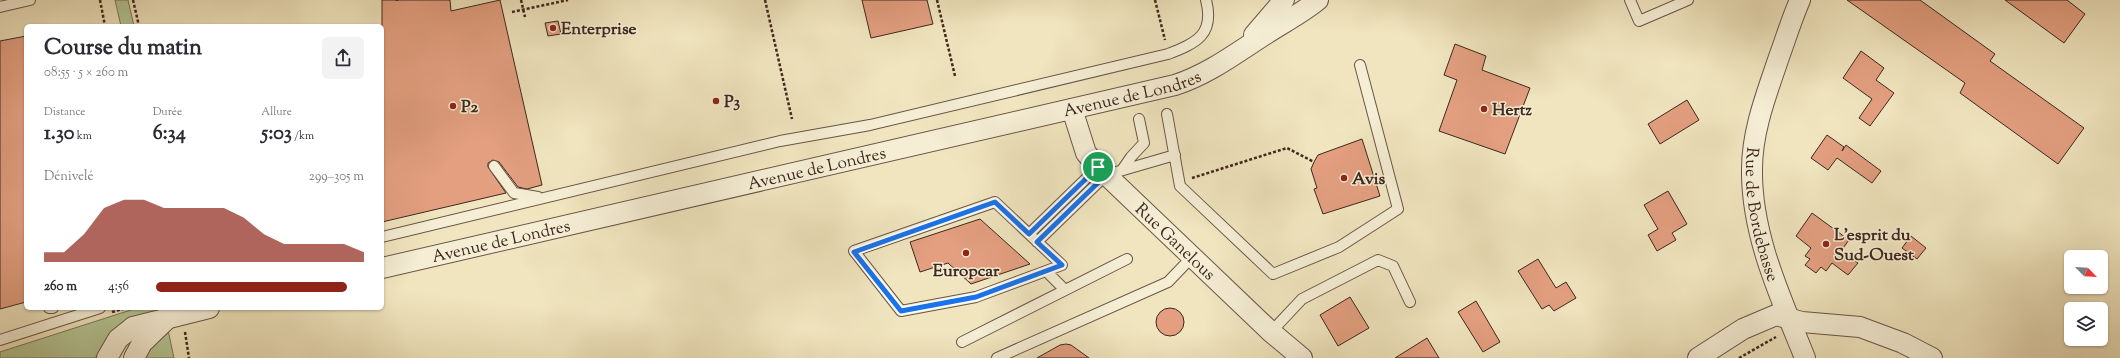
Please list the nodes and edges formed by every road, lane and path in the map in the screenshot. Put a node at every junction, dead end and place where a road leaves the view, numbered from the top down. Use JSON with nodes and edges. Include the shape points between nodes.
{"nodes":[{"id":1,"x":30,"y":0,"type":"edge"},
{"id":2,"x":100,"y":0,"type":"edge"},
{"id":3,"x":133,"y":0,"type":"edge"},
{"id":4,"x":521,"y":0,"type":"edge"},
{"id":5,"x":568,"y":0,"type":"edge"},
{"id":6,"x":765,"y":0,"type":"edge"},
{"id":7,"x":937,"y":0,"type":"edge"},
{"id":8,"x":1206,"y":0,"type":"edge"},
{"id":9,"x":1284,"y":0,"type":"edge"},
{"id":10,"x":1318,"y":0,"type":"edge"},
{"id":11,"x":1630,"y":0,"type":"edge"},
{"id":12,"x":1688,"y":0,"type":"edge"},
{"id":13,"x":1800,"y":0,"type":"edge"},
{"id":14,"x":0,"y":7,"type":"edge"},
{"id":15,"x":523,"y":10,"type":"junction"},
{"id":16,"x":512,"y":12,"type":"dead end"},
{"id":17,"x":525,"y":17,"type":"dead end"},
{"id":18,"x":105,"y":24,"type":"edge"},
{"id":19,"x":139,"y":24,"type":"edge"},
{"id":20,"x":1243,"y":48,"type":"junction"},
{"id":21,"x":1360,"y":65,"type":"dead end"},
{"id":22,"x":954,"y":76,"type":"dead end"},
{"id":23,"x":1072,"y":109,"type":"junction"},
{"id":24,"x":1167,"y":114,"type":"dead end"},
{"id":25,"x":792,"y":119,"type":"dead end"},
{"id":26,"x":1139,"y":119,"type":"dead end"},
{"id":27,"x":1175,"y":155,"type":"junction"},
{"id":28,"x":1314,"y":162,"type":"dead end"},
{"id":29,"x":494,"y":166,"type":"dead end"},
{"id":30,"x":1109,"y":171,"type":"junction"},
{"id":31,"x":1178,"y":175,"type":"junction"},
{"id":32,"x":545,"y":198,"type":"junction"},
{"id":33,"x":1029,"y":234,"type":"junction"},
{"id":34,"x":384,"y":237,"type":"edge"},
{"id":35,"x":1037,"y":242,"type":"junction"},
{"id":36,"x":1191,"y":258,"type":"junction"},
{"id":37,"x":1127,"y":259,"type":"dead end"},
{"id":38,"x":384,"y":268,"type":"edge"},
{"id":39,"x":1046,"y":271,"type":"junction"},
{"id":40,"x":1064,"y":290,"type":"junction"},
{"id":41,"x":1410,"y":302,"type":"dead end"},
{"id":42,"x":94,"y":310,"type":"edge"},
{"id":43,"x":201,"y":310,"type":"edge"},
{"id":44,"x":167,"y":319,"type":"junction"},
{"id":45,"x":1790,"y":319,"type":"junction"},
{"id":46,"x":1270,"y":332,"type":"junction"},
{"id":47,"x":1776,"y":337,"type":"dead end"},
{"id":48,"x":0,"y":340,"type":"edge"},
{"id":49,"x":962,"y":342,"type":"dead end"},
{"id":50,"x":106,"y":358,"type":"edge"},
{"id":51,"x":134,"y":358,"type":"edge"},
{"id":52,"x":997,"y":358,"type":"edge"},
{"id":53,"x":1302,"y":358,"type":"edge"},
{"id":54,"x":1698,"y":358,"type":"edge"},
{"id":55,"x":1739,"y":358,"type":"edge"},
{"id":56,"x":1805,"y":358,"type":"edge"},
{"id":57,"x":1932,"y":358,"type":"edge"}],
"edges":[{"from":1,"to":14,"type":"lane"},
{"from":2,"to":18,"type":"path"},
{"from":3,"to":19,"type":"path"},
{"from":4,"to":15,"type":"path"},
{"from":5,"to":15,"type":"path"},
{"from":6,"to":25,"type":"path"},
{"from":7,"to":22,"type":"path"},
{"from":8,"to":32,"type":"lane","via":[[1209,23],[1200,38],[1192,45],[1168,54],[870,125],[780,141]]},
{"from":9,"to":20,"type":"street","name":"Avenue de Londres"},
{"from":10,"to":20,"type":"street","name":"Avenue de Londres"},
{"from":11,"to":12,"type":"lane","via":[[1639,21]]},
{"from":13,"to":45,"type":"street","name":"Rue de Bordebasse","via":[[1764,99],[1752,168],[1757,217],[1765,251]]},
{"from":15,"to":16,"type":"path"},
{"from":15,"to":17,"type":"path"},
{"from":20,"to":23,"type":"street","name":"Avenue de Londres","via":[[1226,61],[1190,80]]},
{"from":21,"to":31,"type":"lane","via":[[1398,210],[1340,247],[1273,274],[1180,186]]},
{"from":23,"to":30,"type":"street","name":"Rue Ganelous","via":[[1086,153]]},
{"from":23,"to":38,"type":"street","name":"Avenue de Londres"},
{"from":24,"to":27,"type":"lane"},
{"from":26,"to":30,"type":"lane","via":[[1144,143],[1131,157]]},
{"from":27,"to":30,"type":"lane"},
{"from":27,"to":31,"type":"lane"},
{"from":28,"to":31,"type":"path","via":[[1287,148],[1190,179]]},
{"from":29,"to":32,"type":"lane","via":[[514,192]]},
{"from":30,"to":33,"type":"lane"},
{"from":30,"to":35,"type":"lane"},
{"from":30,"to":36,"type":"street","name":"Rue Ganelous"},
{"from":32,"to":34,"type":"lane"},
{"from":33,"to":35,"type":"lane"},
{"from":33,"to":39,"type":"lane","via":[[995,202],[854,252],[901,311],[976,297]]},
{"from":35,"to":39,"type":"lane","via":[[1062,265]]},
{"from":36,"to":46,"type":"street","name":"Rue Ganelous"},
{"from":36,"to":52,"type":"lane","via":[[1168,282]]},
{"from":37,"to":40,"type":"lane"},
{"from":39,"to":40,"type":"lane"},
{"from":40,"to":49,"type":"lane"},
{"from":41,"to":46,"type":"lane","via":[[1393,266],[1378,260],[1302,299]]},
{"from":42,"to":48,"type":"lane"},
{"from":43,"to":44,"type":"street"},
{"from":44,"to":50,"type":"street","via":[[134,326],[118,339]]},
{"from":44,"to":51,"type":"street","via":[[142,342]]},
{"from":45,"to":54,"type":"street","via":[[1776,315],[1749,326]]},
{"from":45,"to":56,"type":"street","name":"Rue de Bordebasse"},
{"from":45,"to":57,"type":"street","via":[[1860,328],[1903,343]]},
{"from":46,"to":53,"type":"street","name":"Rue Ganelous"},
{"from":47,"to":55,"type":"path"}]}
